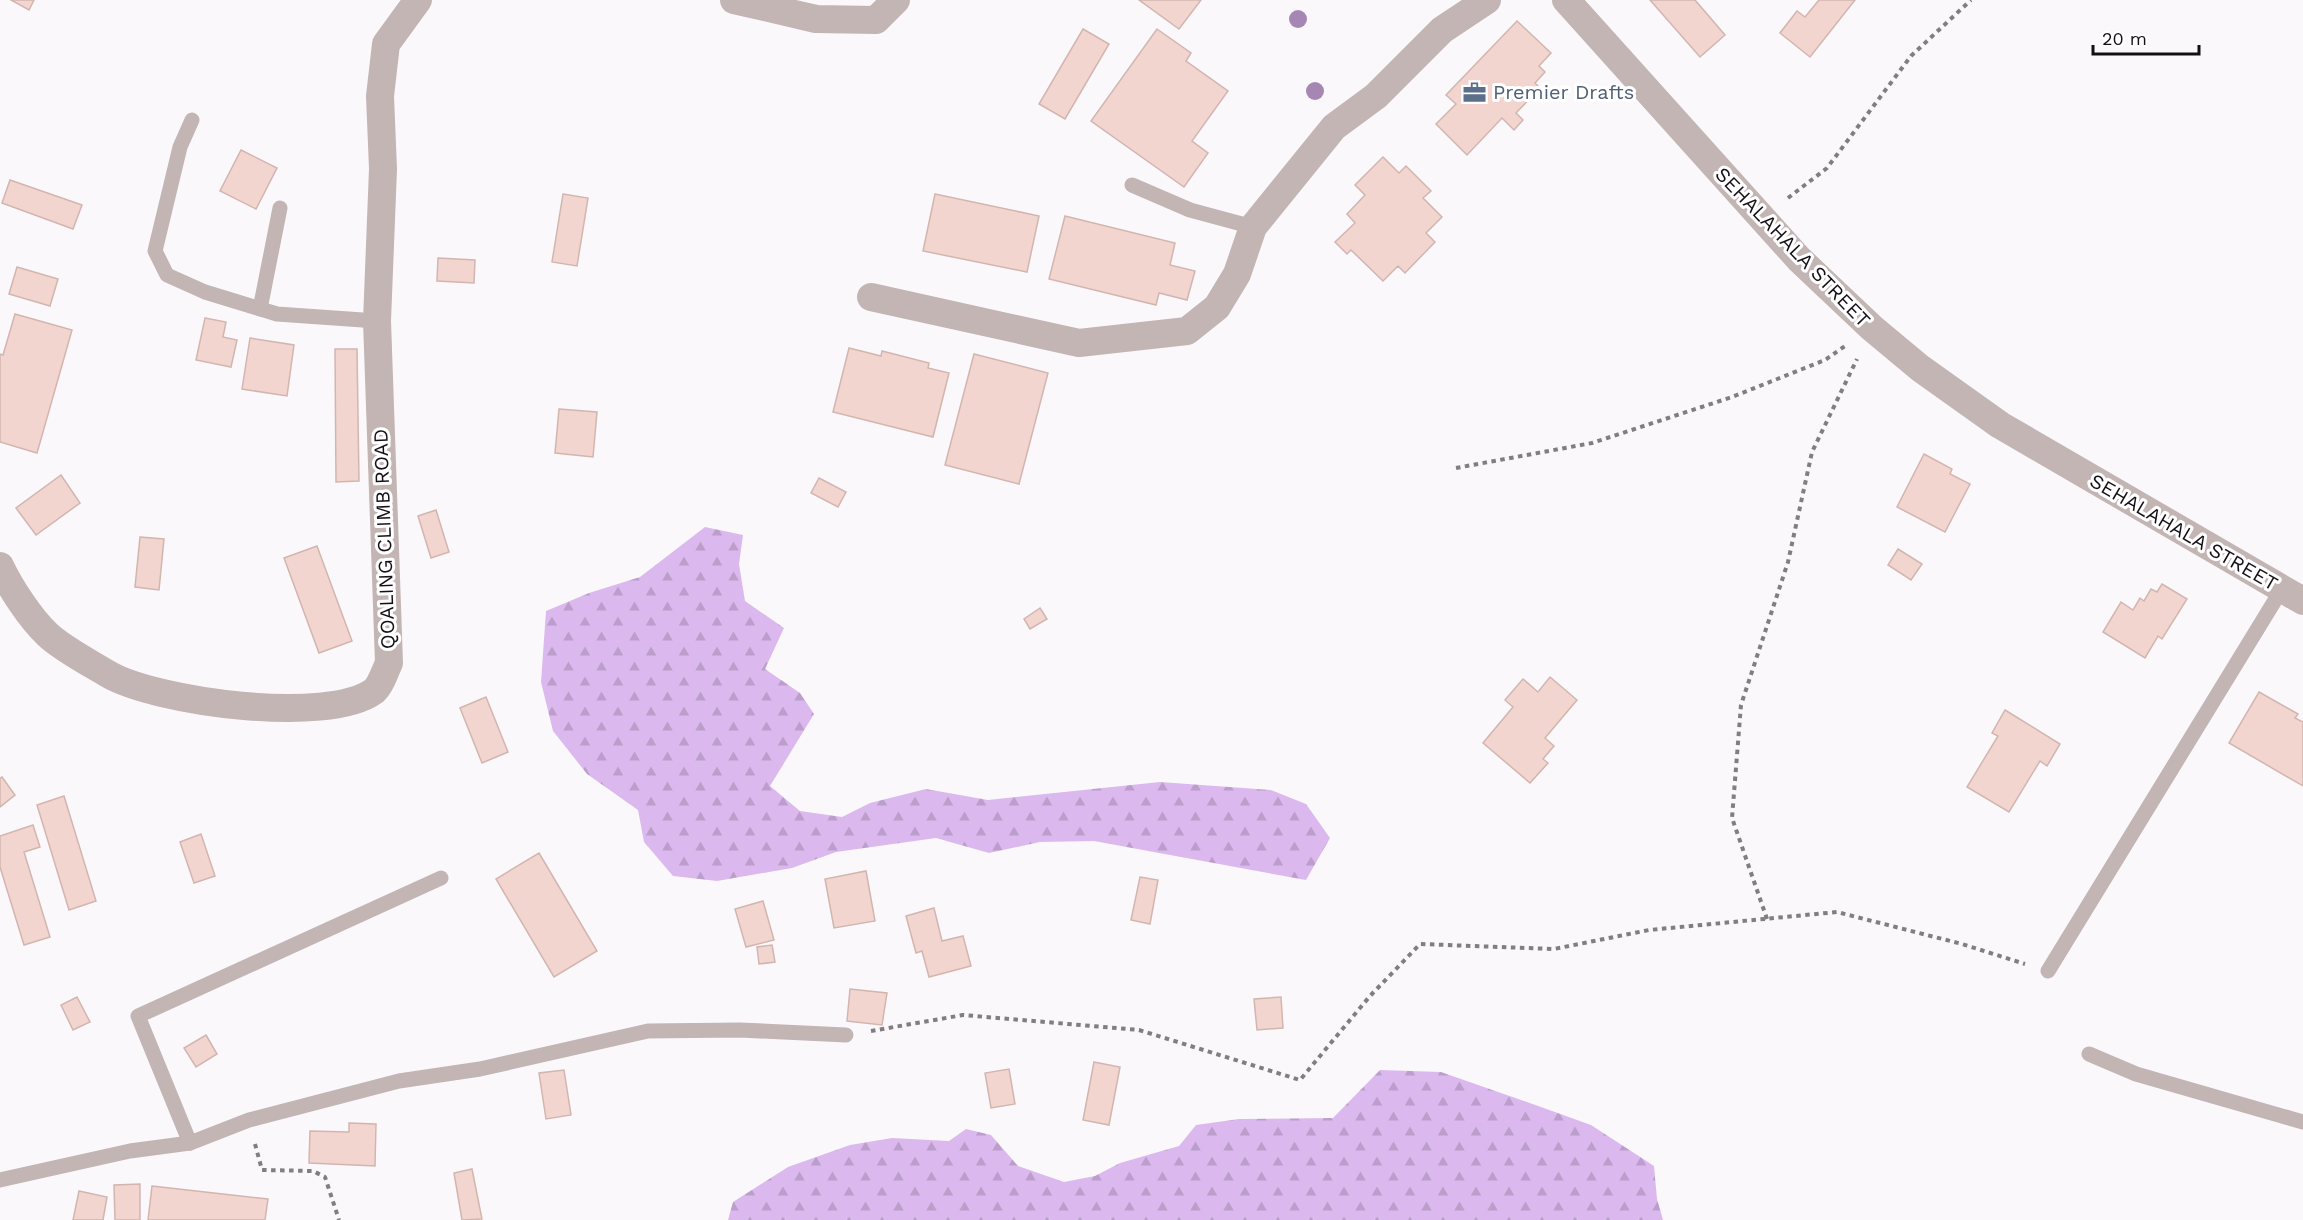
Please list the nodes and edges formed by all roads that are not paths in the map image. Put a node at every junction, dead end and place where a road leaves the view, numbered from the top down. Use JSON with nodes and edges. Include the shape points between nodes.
{"nodes":[{"id":1,"x":418,"y":0,"type":"edge"},
{"id":2,"x":734,"y":0,"type":"edge"},
{"id":3,"x":896,"y":0,"type":"edge"},
{"id":4,"x":1486,"y":0,"type":"edge"},
{"id":5,"x":1566,"y":0,"type":"edge"},
{"id":6,"x":192,"y":120,"type":"dead end"},
{"id":7,"x":1132,"y":185,"type":"dead end"},
{"id":8,"x":280,"y":208,"type":"dead end"},
{"id":9,"x":1253,"y":227,"type":"junction"},
{"id":10,"x":871,"y":297,"type":"dead end"},
{"id":11,"x":260,"y":309,"type":"junction"},
{"id":12,"x":377,"y":321,"type":"junction"},
{"id":13,"x":0,"y":566,"type":"edge"},
{"id":14,"x":2292,"y":595,"type":"edge"},
{"id":15,"x":441,"y":878,"type":"dead end"},
{"id":16,"x":2048,"y":971,"type":"road end"},
{"id":17,"x":846,"y":1035,"type":"road end"},
{"id":18,"x":2089,"y":1054,"type":"dead end"},
{"id":19,"x":2303,"y":1122,"type":"edge"},
{"id":20,"x":190,"y":1143,"type":"junction"},
{"id":21,"x":0,"y":1180,"type":"edge"}],
"edges":[{"from":1,"to":12,"type":"street","name":"QOALING CLIMB ROAD","via":[[386,44],[380,96],[383,169]]},
{"from":2,"to":3,"type":"street","via":[[816,19],[876,20]]},
{"from":4,"to":9,"type":"street","via":[[1442,30],[1376,96],[1334,127]]},
{"from":5,"to":14,"type":"street","name":"SEHALAHALA STREET","via":[[1799,259],[1920,368],[2000,425]]},
{"from":6,"to":11,"type":"lane","via":[[180,147],[155,250],[168,275]]},
{"from":7,"to":9,"type":"lane","via":[[1190,210]]},
{"from":8,"to":11,"type":"lane"},
{"from":9,"to":10,"type":"street","via":[[1237,274],[1217,307],[1187,331],[1079,343]]},
{"from":11,"to":12,"type":"lane","via":[[277,314]]},
{"from":12,"to":13,"type":"street","name":"QOALING CLIMB ROAD","via":[[389,663],[376,690],[353,702],[298,709],[175,698],[110,675],[47,634]]},
{"from":14,"to":16,"type":"lane"},
{"from":15,"to":20,"type":"lane","via":[[138,1016]]},
{"from":17,"to":20,"type":"lane","via":[[648,1031],[480,1069],[399,1082],[249,1120]]},
{"from":18,"to":19,"type":"lane","via":[[2136,1074]]},
{"from":20,"to":21,"type":"lane","via":[[130,1151]]}]}
